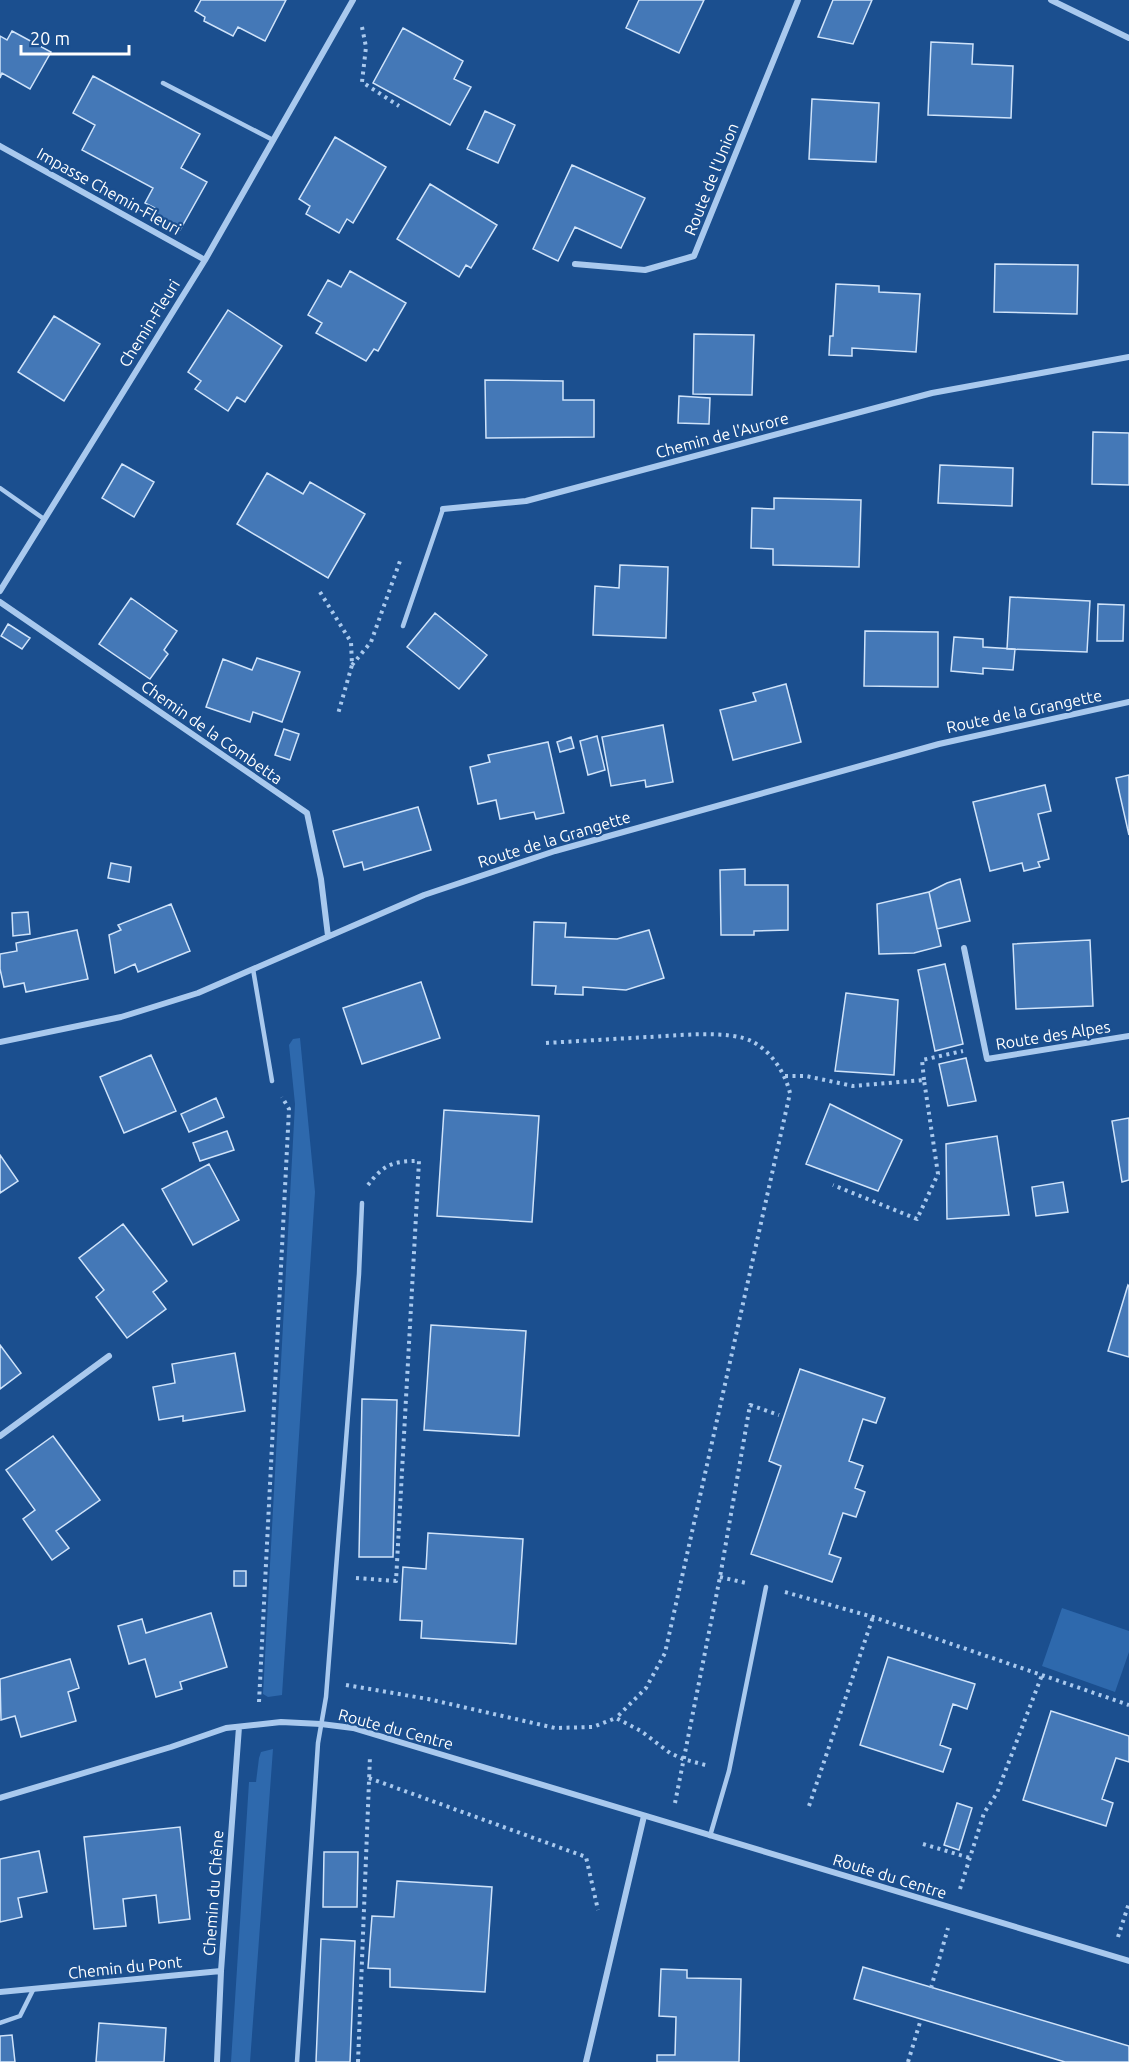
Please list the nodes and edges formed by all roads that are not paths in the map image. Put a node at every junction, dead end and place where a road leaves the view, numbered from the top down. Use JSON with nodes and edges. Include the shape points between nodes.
{"nodes":[{"id":1,"x":353,"y":0,"type":"edge"},
{"id":2,"x":798,"y":0,"type":"edge"},
{"id":3,"x":1051,"y":0,"type":"edge"},
{"id":4,"x":1129,"y":38,"type":"edge"},
{"id":5,"x":163,"y":83,"type":"dead end"},
{"id":6,"x":273,"y":140,"type":"junction"},
{"id":7,"x":0,"y":146,"type":"edge"},
{"id":8,"x":205,"y":260,"type":"junction"},
{"id":9,"x":575,"y":264,"type":"dead end"},
{"id":10,"x":1129,"y":357,"type":"edge"},
{"id":11,"x":0,"y":488,"type":"edge"},
{"id":12,"x":443,"y":509,"type":"joint"},
{"id":13,"x":44,"y":519,"type":"junction"},
{"id":14,"x":0,"y":591,"type":"edge"},
{"id":15,"x":0,"y":602,"type":"edge"},
{"id":16,"x":403,"y":626,"type":"dead end"},
{"id":17,"x":1129,"y":702,"type":"edge"},
{"id":18,"x":328,"y":936,"type":"junction"},
{"id":19,"x":964,"y":948,"type":"dead end"},
{"id":20,"x":253,"y":969,"type":"junction"},
{"id":21,"x":1129,"y":1036,"type":"edge"},
{"id":22,"x":0,"y":1042,"type":"edge"},
{"id":23,"x":272,"y":1081,"type":"road end"},
{"id":24,"x":362,"y":1203,"type":"road end"},
{"id":25,"x":109,"y":1356,"type":"dead end"},
{"id":26,"x":0,"y":1436,"type":"edge"},
{"id":27,"x":766,"y":1587,"type":"road end"},
{"id":28,"x":321,"y":1724,"type":"junction"},
{"id":29,"x":238,"y":1726,"type":"junction"},
{"id":30,"x":0,"y":1798,"type":"edge"},
{"id":31,"x":644,"y":1816,"type":"junction"},
{"id":32,"x":710,"y":1836,"type":"junction"},
{"id":33,"x":1129,"y":1961,"type":"edge"},
{"id":34,"x":221,"y":1971,"type":"junction"},
{"id":35,"x":33,"y":1990,"type":"junction"},
{"id":36,"x":0,"y":1992,"type":"edge"},
{"id":37,"x":0,"y":2023,"type":"edge"},
{"id":38,"x":217,"y":2062,"type":"edge"},
{"id":39,"x":297,"y":2062,"type":"edge"},
{"id":40,"x":586,"y":2062,"type":"edge"}],
"edges":[{"from":1,"to":6,"type":"street","name":"Chemin-Fleuri"},
{"from":2,"to":9,"type":"street","name":"Route de l'Union","via":[[694,256],[645,270]]},
{"from":3,"to":4,"type":"street"},
{"from":5,"to":6,"type":"lane"},
{"from":6,"to":8,"type":"street","name":"Chemin-Fleuri"},
{"from":7,"to":8,"type":"street","name":"Impasse Chemin-Fleuri"},
{"from":8,"to":13,"type":"street","name":"Chemin-Fleuri"},
{"from":10,"to":12,"type":"street","name":"Chemin de l'Aurore","via":[[932,393],[526,501]]},
{"from":11,"to":13,"type":"lane"},
{"from":12,"to":16,"type":"lane","name":"Chemin de l'Aurore"},
{"from":13,"to":14,"type":"street","name":"Chemin-Fleuri"},
{"from":15,"to":18,"type":"street","name":"Chemin de la Combetta","via":[[306,813],[321,879]]},
{"from":17,"to":18,"type":"street","name":"Route de la Grangette","via":[[939,744],[555,851],[424,895]]},
{"from":18,"to":20,"type":"street","name":"Route de la Grangette"},
{"from":19,"to":21,"type":"street","name":"Route des Alpes","via":[[987,1059]]},
{"from":20,"to":22,"type":"street","name":"Route de la Grangette","via":[[198,993],[121,1017]]},
{"from":20,"to":23,"type":"lane"},
{"from":24,"to":28,"type":"lane"},
{"from":25,"to":26,"type":"street"},
{"from":27,"to":32,"type":"lane","via":[[729,1771]]},
{"from":28,"to":29,"type":"street","name":"Route du Centre"},
{"from":28,"to":31,"type":"street","name":"Route du Centre","via":[[353,1728]]},
{"from":28,"to":39,"type":"lane"},
{"from":29,"to":30,"type":"street","name":"Route du Centre"},
{"from":29,"to":34,"type":"street","name":"Chemin du Chêne"},
{"from":31,"to":32,"type":"street","name":"Route du Centre"},
{"from":31,"to":40,"type":"street"},
{"from":32,"to":33,"type":"street","name":"Route du Centre"},
{"from":34,"to":35,"type":"street","name":"Chemin du Pont"},
{"from":34,"to":38,"type":"street","name":"Chemin du Chêne"},
{"from":35,"to":36,"type":"street","name":"Chemin du Pont"},
{"from":35,"to":37,"type":"lane","via":[[20,2016]]}]}
